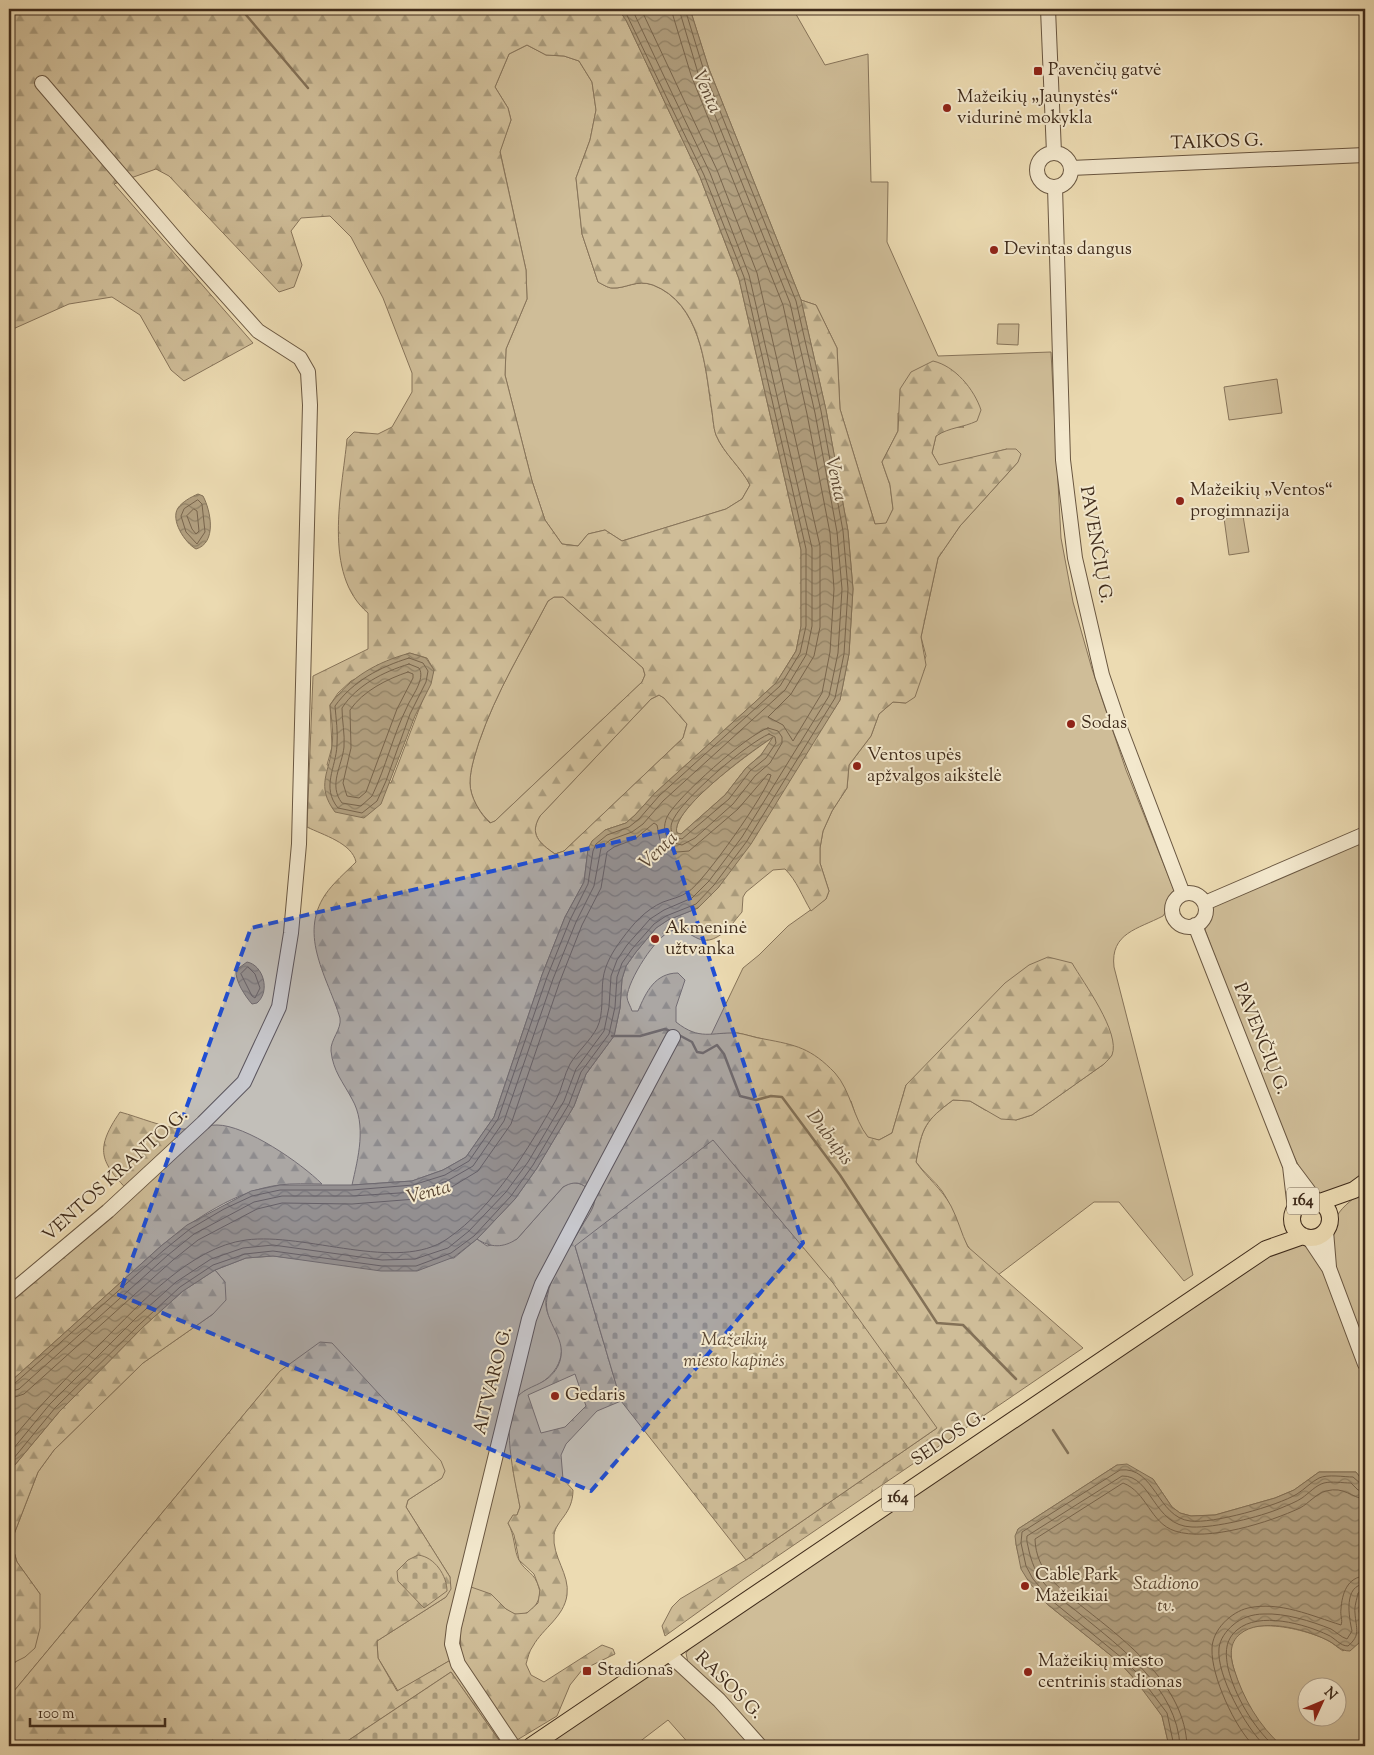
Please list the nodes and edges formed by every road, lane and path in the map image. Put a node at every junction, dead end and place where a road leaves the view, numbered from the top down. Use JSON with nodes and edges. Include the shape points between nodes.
{"nodes":[{"id":1,"x":1048,"y":9,"type":"edge"},
{"id":2,"x":42,"y":83,"type":"dead end"},
{"id":3,"x":1054,"y":153,"type":"junction"},
{"id":4,"x":1365,"y":155,"type":"edge"},
{"id":5,"x":1071,"y":168,"type":"junction"},
{"id":6,"x":1055,"y":187,"type":"junction"},
{"id":7,"x":1365,"y":834,"type":"edge"},
{"id":8,"x":1182,"y":894,"type":"junction"},
{"id":9,"x":1205,"y":903,"type":"junction"},
{"id":10,"x":1195,"y":926,"type":"junction"},
{"id":11,"x":673,"y":1037,"type":"dead end"},
{"id":12,"x":1290,"y":1166,"type":"junction"},
{"id":13,"x":1360,"y":1186,"type":"edge"},
{"id":14,"x":1318,"y":1201,"type":"junction"},
{"id":15,"x":1293,"y":1213,"type":"junction"},
{"id":16,"x":1328,"y":1225,"type":"junction"},
{"id":17,"x":1306,"y":1237,"type":"junction"},
{"id":18,"x":1266,"y":1250,"type":"junction"},
{"id":19,"x":1329,"y":1268,"type":"junction"},
{"id":20,"x":9,"y":1294,"type":"edge"},
{"id":21,"x":1365,"y":1364,"type":"edge"},
{"id":22,"x":668,"y":1653,"type":"junction"},
{"id":23,"x":513,"y":1746,"type":"edge"},
{"id":24,"x":531,"y":1746,"type":"edge"},
{"id":25,"x":760,"y":1746,"type":"edge"}],
"edges":[{"from":1,"to":3,"type":"street"},
{"from":2,"to":20,"type":"street","name":"VENTOS KRANTO G.","via":[[258,331],[300,358],[308,372],[307,545],[298,864],[279,1007],[244,1082],[108,1211]]},
{"from":3,"to":5,"type":"street","via":[[1068,159]]},
{"from":3,"to":6,"type":"street","via":[[1045,156],[1038,169],[1042,182]]},
{"from":4,"to":5,"type":"street","name":"TAIKOS G."},
{"from":5,"to":6,"type":"street","via":[[1067,181]]},
{"from":6,"to":8,"type":"street","name":"PAVENČIŲ G.","via":[[1063,460],[1076,558],[1102,675]]},
{"from":7,"to":9,"type":"street"},
{"from":8,"to":9,"type":"street","via":[[1198,895]]},
{"from":8,"to":10,"type":"street","via":[[1175,901],[1174,917],[1185,926]]},
{"from":9,"to":10,"type":"street","via":[[1203,919]]},
{"from":10,"to":12,"type":"street","name":"PAVENČIŲ G."},
{"from":11,"to":23,"type":"street","name":"AITVARO G.","via":[[539,1292],[529,1319],[454,1627],[452,1644],[458,1664]]},
{"from":12,"to":14,"type":"street","name":"PAVENČIŲ G."},
{"from":12,"to":15,"type":"street","name":"PAVENČIŲ G.","via":[[1295,1192]]},
{"from":13,"to":14,"type":"main road","number":"164"},
{"from":13,"to":16,"type":"main road","number":"164"},
{"from":14,"to":15,"type":"main road","number":"164","via":[[1302,1202]]},
{"from":14,"to":16,"type":"main road","number":"164","via":[[1328,1209]]},
{"from":15,"to":17,"type":"main road","number":"164","via":[[1294,1229]]},
{"from":15,"to":18,"type":"main road","name":"SEDOS G.","number":"164"},
{"from":16,"to":17,"type":"main road","number":"164","via":[[1319,1237]]},
{"from":16,"to":19,"type":"street"},
{"from":17,"to":18,"type":"main road","name":"SEDOS G.","number":"164"},
{"from":17,"to":19,"type":"street"},
{"from":18,"to":22,"type":"main road","name":"SEDOS G.","number":"164"},
{"from":19,"to":21,"type":"street"},
{"from":22,"to":24,"type":"main road","name":"SEDOS G.","number":"164"},
{"from":22,"to":25,"type":"street","name":"RASOS G.","via":[[720,1700]]}]}
